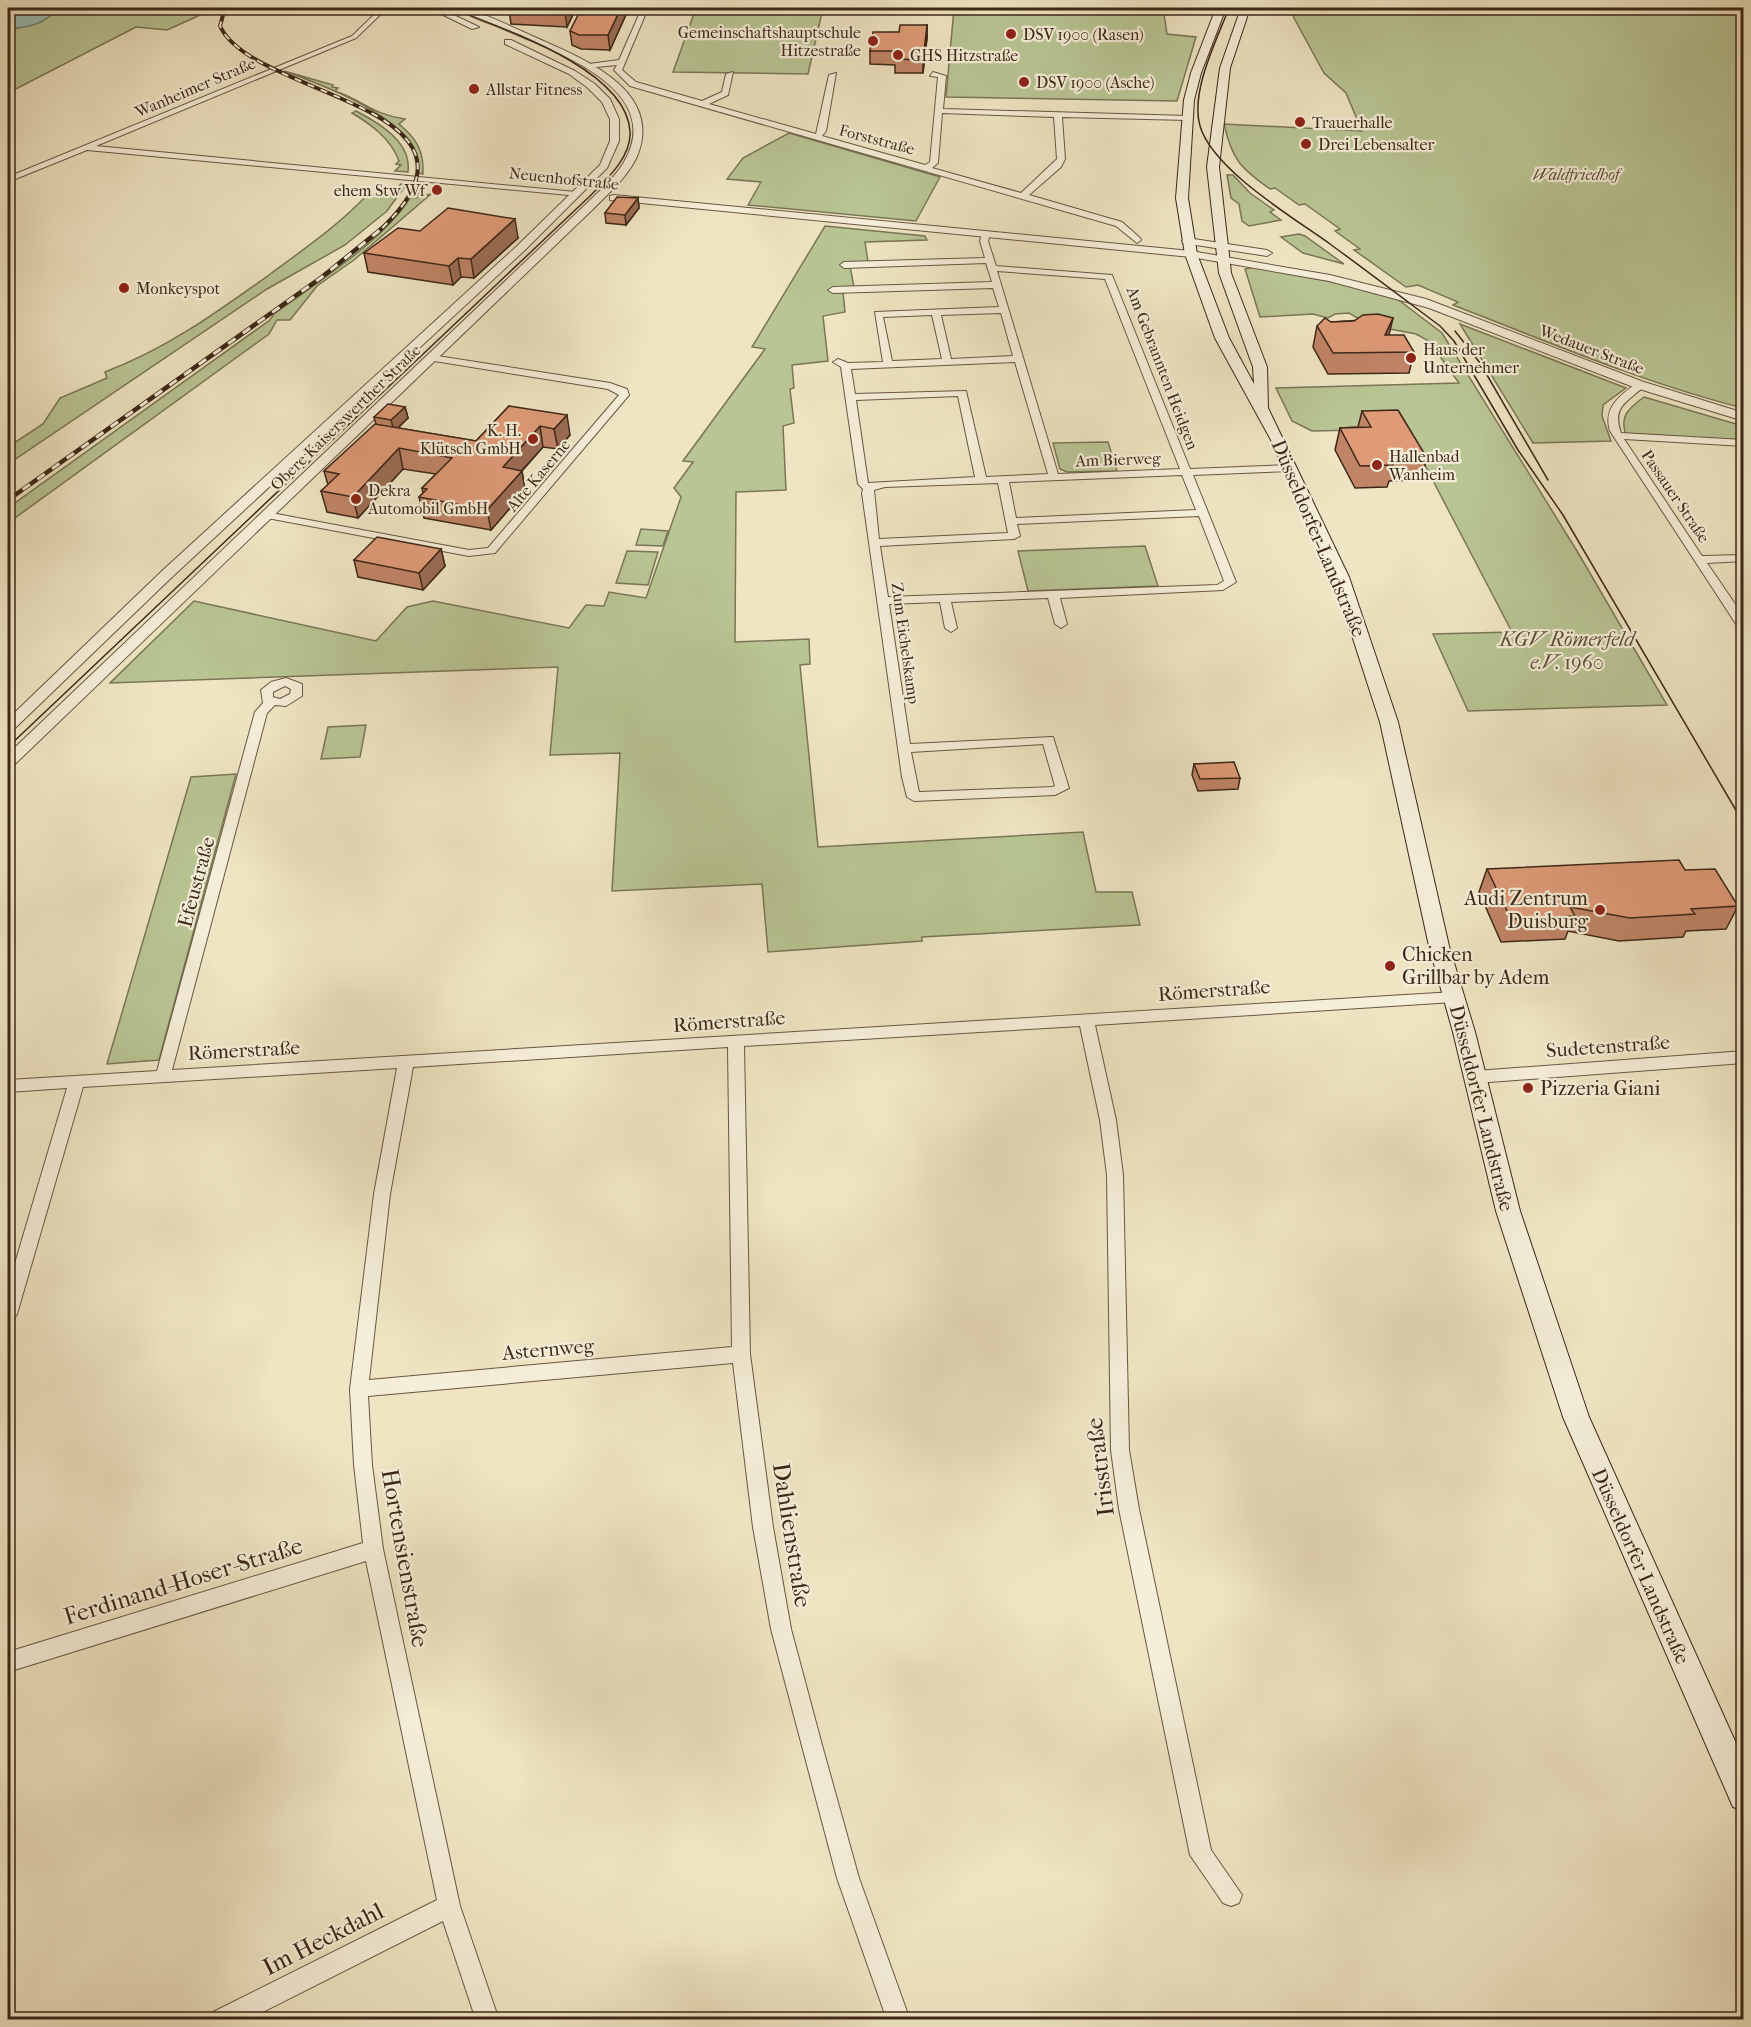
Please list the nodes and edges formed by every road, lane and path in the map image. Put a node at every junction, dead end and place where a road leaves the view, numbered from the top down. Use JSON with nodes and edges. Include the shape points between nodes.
{"nodes":[{"id":1,"x":384,"y":8,"type":"edge"},
{"id":2,"x":433,"y":8,"type":"edge"},
{"id":3,"x":461,"y":8,"type":"edge"},
{"id":4,"x":645,"y":8,"type":"edge"},
{"id":5,"x":1221,"y":8,"type":"edge"},
{"id":6,"x":1246,"y":8,"type":"edge"},
{"id":7,"x":488,"y":33,"type":"dead end"},
{"id":8,"x":498,"y":38,"type":"dead end"},
{"id":9,"x":621,"y":62,"type":"junction"},
{"id":10,"x":589,"y":66,"type":"junction"},
{"id":11,"x":730,"y":74,"type":"dead end"},
{"id":12,"x":933,"y":74,"type":"dead end"},
{"id":13,"x":833,"y":75,"type":"dead end"},
{"id":14,"x":700,"y":105,"type":"junction"},
{"id":15,"x":939,"y":111,"type":"junction"},
{"id":16,"x":1058,"y":114,"type":"junction"},
{"id":17,"x":1188,"y":118,"type":"junction"},
{"id":18,"x":817,"y":138,"type":"junction"},
{"id":19,"x":88,"y":148,"type":"junction"},
{"id":20,"x":926,"y":168,"type":"junction"},
{"id":21,"x":8,"y":180,"type":"edge"},
{"id":22,"x":576,"y":194,"type":"junction"},
{"id":23,"x":1024,"y":195,"type":"junction"},
{"id":24,"x":599,"y":197,"type":"junction"},
{"id":25,"x":986,"y":234,"type":"junction"},
{"id":26,"x":1157,"y":239,"type":"dead end"},
{"id":27,"x":1138,"y":244,"type":"junction"},
{"id":28,"x":1185,"y":245,"type":"junction"},
{"id":29,"x":1222,"y":252,"type":"junction"},
{"id":30,"x":1281,"y":256,"type":"dead end"},
{"id":31,"x":1308,"y":262,"type":"dead end"},
{"id":32,"x":991,"y":264,"type":"junction"},
{"id":33,"x":844,"y":265,"type":"dead end"},
{"id":34,"x":922,"y":275,"type":"junction"},
{"id":35,"x":997,"y":285,"type":"junction"},
{"id":36,"x":833,"y":290,"type":"dead end"},
{"id":37,"x":1432,"y":305,"type":"junction"},
{"id":38,"x":1004,"y":310,"type":"junction"},
{"id":39,"x":936,"y":312,"type":"junction"},
{"id":40,"x":431,"y":357,"type":"junction"},
{"id":41,"x":1019,"y":359,"type":"junction"},
{"id":42,"x":947,"y":362,"type":"junction"},
{"id":43,"x":888,"y":364,"type":"junction"},
{"id":44,"x":1640,"y":385,"type":"junction"},
{"id":45,"x":850,"y":397,"type":"junction"},
{"id":46,"x":1262,"y":407,"type":"junction"},
{"id":47,"x":1743,"y":417,"type":"edge"},
{"id":48,"x":1617,"y":436,"type":"junction"},
{"id":49,"x":1743,"y":443,"type":"edge"},
{"id":50,"x":1291,"y":468,"type":"junction"},
{"id":51,"x":1186,"y":472,"type":"junction"},
{"id":52,"x":1054,"y":477,"type":"junction"},
{"id":53,"x":1002,"y":479,"type":"junction"},
{"id":54,"x":981,"y":480,"type":"junction"},
{"id":55,"x":869,"y":488,"type":"junction"},
{"id":56,"x":1203,"y":513,"type":"junction"},
{"id":57,"x":266,"y":515,"type":"junction"},
{"id":58,"x":1012,"y":521,"type":"junction"},
{"id":59,"x":874,"y":543,"type":"junction"},
{"id":60,"x":1743,"y":558,"type":"edge"},
{"id":61,"x":1699,"y":560,"type":"junction"},
{"id":62,"x":1053,"y":595,"type":"junction"},
{"id":63,"x":945,"y":599,"type":"junction"},
{"id":64,"x":883,"y":601,"type":"junction"},
{"id":65,"x":1743,"y":607,"type":"edge"},
{"id":66,"x":1730,"y":608,"type":"junction"},
{"id":67,"x":1061,"y":624,"type":"dead end"},
{"id":68,"x":1743,"y":627,"type":"edge"},
{"id":69,"x":951,"y":628,"type":"dead end"},
{"id":70,"x":271,"y":702,"type":"dead end"},
{"id":71,"x":8,"y":727,"type":"edge"},
{"id":72,"x":905,"y":748,"type":"junction"},
{"id":73,"x":8,"y":762,"type":"edge"},
{"id":74,"x":1454,"y":997,"type":"junction"},
{"id":75,"x":1086,"y":1019,"type":"junction"},
{"id":76,"x":736,"y":1041,"type":"junction"},
{"id":77,"x":1743,"y":1057,"type":"edge"},
{"id":78,"x":406,"y":1061,"type":"junction"},
{"id":79,"x":163,"y":1076,"type":"junction"},
{"id":80,"x":1476,"y":1077,"type":"junction"},
{"id":81,"x":77,"y":1081,"type":"junction"},
{"id":82,"x":8,"y":1086,"type":"edge"},
{"id":83,"x":8,"y":1314,"type":"edge"},
{"id":84,"x":741,"y":1354,"type":"junction"},
{"id":85,"x":359,"y":1389,"type":"junction"},
{"id":86,"x":373,"y":1549,"type":"junction"},
{"id":87,"x":8,"y":1662,"type":"edge"},
{"id":88,"x":1743,"y":1796,"type":"edge"},
{"id":89,"x":1231,"y":1895,"type":"dead end"},
{"id":90,"x":448,"y":1906,"type":"junction"},
{"id":91,"x":222,"y":2019,"type":"edge"},
{"id":92,"x":488,"y":2019,"type":"edge"},
{"id":93,"x":899,"y":2019,"type":"edge"}],
"edges":[{"from":1,"to":19,"type":"street","name":"Wanheimer Straße","via":[[354,37]]},
{"from":2,"to":7,"type":"street"},
{"from":3,"to":10,"type":"street"},
{"from":4,"to":9,"type":"street"},
{"from":5,"to":17,"type":"main road","name":"Düsseldorfer Landstraße","via":[[1196,73]]},
{"from":6,"to":29,"type":"main road","name":"Düsseldorfer Landstraße","via":[[1225,68],[1217,119],[1213,167]]},
{"from":8,"to":22,"type":"street","name":"Obere Kaiserswerther Straße","via":[[588,81],[610,107],[617,135],[612,153]]},
{"from":9,"to":10,"type":"street"},
{"from":9,"to":14,"type":"street","name":"Forststraße","via":[[620,74],[633,84]]},
{"from":10,"to":24,"type":"street","name":"Obere Kaiserswerther Straße","via":[[620,87],[639,120],[638,135],[625,169]]},
{"from":11,"to":14,"type":"street","via":[[724,93]]},
{"from":12,"to":15,"type":"street","via":[[942,76]]},
{"from":13,"to":18,"type":"street","via":[[822,131]]},
{"from":14,"to":18,"type":"street","name":"Forststraße"},
{"from":15,"to":16,"type":"street"},
{"from":15,"to":20,"type":"street","via":[[934,163]]},
{"from":16,"to":17,"type":"street"},
{"from":16,"to":23,"type":"street","via":[[1061,159]]},
{"from":17,"to":28,"type":"main road","name":"Düsseldorfer Landstraße","via":[[1182,198]]},
{"from":18,"to":20,"type":"street","name":"Forststraße"},
{"from":19,"to":21,"type":"street","name":"Wanheimer Straße"},
{"from":19,"to":22,"type":"street","name":"Neuenhofstraße"},
{"from":20,"to":23,"type":"street","name":"Forststraße"},
{"from":22,"to":24,"type":"street","name":"Neuenhofstraße"},
{"from":22,"to":71,"type":"street","name":"Obere Kaiserswerther Straße"},
{"from":23,"to":27,"type":"street","name":"Forststraße","via":[[1119,224]]},
{"from":24,"to":25,"type":"street","name":"Neuenhofstraße"},
{"from":24,"to":40,"type":"street","name":"Obere Kaiserswerther Straße"},
{"from":25,"to":27,"type":"street","name":"Neuenhofstraße"},
{"from":25,"to":32,"type":"street","via":[[984,241]]},
{"from":26,"to":27,"type":"street","name":"Neuenhofstraße"},
{"from":27,"to":28,"type":"street","name":"Neuenhofstraße"},
{"from":28,"to":29,"type":"street","name":"Neuenhofstraße"},
{"from":28,"to":46,"type":"main road","name":"Düsseldorfer Landstraße","via":[[1222,338]]},
{"from":29,"to":30,"type":"street"},
{"from":29,"to":37,"type":"street","name":"Wedauer Straße"},
{"from":29,"to":46,"type":"main road","name":"Düsseldorfer Landstraße","via":[[1225,273],[1260,367]]},
{"from":31,"to":37,"type":"street","name":"Wedauer Straße"},
{"from":32,"to":34,"type":"street"},
{"from":32,"to":35,"type":"street"},
{"from":32,"to":51,"type":"street","name":"Am Gebrannten Heidgen","via":[[1110,277]]},
{"from":33,"to":34,"type":"street"},
{"from":34,"to":35,"type":"street"},
{"from":34,"to":36,"type":"street"},
{"from":35,"to":38,"type":"street"},
{"from":37,"to":44,"type":"street","name":"Wedauer Straße"},
{"from":38,"to":39,"type":"street"},
{"from":38,"to":41,"type":"street"},
{"from":39,"to":42,"type":"street"},
{"from":39,"to":43,"type":"street","via":[[878,314]]},
{"from":40,"to":57,"type":"street","name":"Obere Kaiserswerther Straße"},
{"from":40,"to":57,"type":"street","name":"Alte Kaserne","via":[[610,386],[624,391],[624,395],[491,551],[469,553]]},
{"from":41,"to":42,"type":"street","name":"Zum Eichelskamp"},
{"from":41,"to":52,"type":"street"},
{"from":42,"to":43,"type":"street","name":"Zum Eichelskamp"},
{"from":43,"to":45,"type":"street","name":"Zum Eichelskamp","via":[[842,364]]},
{"from":44,"to":47,"type":"street","name":"Wedauer Straße"},
{"from":44,"to":48,"type":"street","name":"Passauer Straße","via":[[1612,411]]},
{"from":45,"to":54,"type":"street","via":[[962,393]]},
{"from":45,"to":55,"type":"street","name":"Zum Eichelskamp","via":[[863,484]]},
{"from":46,"to":50,"type":"main road","name":"Düsseldorfer Landstraße"},
{"from":48,"to":49,"type":"street"},
{"from":48,"to":61,"type":"street","name":"Passauer Straße"},
{"from":50,"to":51,"type":"street","name":"Am Bierweg"},
{"from":50,"to":74,"type":"main road","name":"Düsseldorfer Landstraße","via":[[1341,578],[1389,722]]},
{"from":51,"to":52,"type":"street","name":"Am Bierweg"},
{"from":51,"to":56,"type":"street","name":"Am Gebrannten Heidgen"},
{"from":52,"to":53,"type":"street","name":"Am Bierweg"},
{"from":53,"to":54,"type":"street","name":"Am Bierweg"},
{"from":53,"to":58,"type":"street"},
{"from":54,"to":55,"type":"street","name":"Am Bierweg","via":[[878,484]]},
{"from":55,"to":59,"type":"street","name":"Zum Eichelskamp"},
{"from":56,"to":58,"type":"street"},
{"from":56,"to":62,"type":"street","name":"Am Gebrannten Heidgen","via":[[1230,580],[1228,586]]},
{"from":57,"to":73,"type":"street","name":"Obere Kaiserswerther Straße"},
{"from":58,"to":59,"type":"street","via":[[1015,532],[1010,537]]},
{"from":59,"to":64,"type":"street","name":"Zum Eichelskamp"},
{"from":60,"to":61,"type":"street"},
{"from":61,"to":66,"type":"street","name":"Passauer Straße"},
{"from":62,"to":63,"type":"street","name":"Am Gebrannten Heidgen"},
{"from":62,"to":67,"type":"street"},
{"from":63,"to":64,"type":"street","name":"Am Gebrannten Heidgen"},
{"from":63,"to":69,"type":"street"},
{"from":64,"to":72,"type":"street","name":"Zum Eichelskamp"},
{"from":65,"to":66,"type":"street"},
{"from":66,"to":68,"type":"street","name":"Passauer Straße"},
{"from":70,"to":79,"type":"street","name":"Efeustraße","via":[[261,712]]},
{"from":72,"to":72,"type":"street","name":"Zum Eichelskamp","via":[[1048,740],[1062,788],[916,799],[912,795]]},
{"from":74,"to":75,"type":"street","name":"Römerstraße"},
{"from":74,"to":80,"type":"main road","name":"Düsseldorfer Landstraße"},
{"from":75,"to":76,"type":"street","name":"Römerstraße"},
{"from":75,"to":89,"type":"street","name":"Irisstraße","via":[[1108,1120],[1115,1175],[1118,1417],[1129,1506],[1201,1855]]},
{"from":76,"to":78,"type":"street","name":"Römerstraße"},
{"from":76,"to":84,"type":"street","name":"Dahlienstraße"},
{"from":77,"to":80,"type":"street","name":"Sudetenstraße"},
{"from":78,"to":79,"type":"street","name":"Römerstraße"},
{"from":78,"to":85,"type":"street","name":"Hortensienstraße","via":[[382,1194]]},
{"from":79,"to":81,"type":"street","name":"Römerstraße"},
{"from":80,"to":88,"type":"main road","name":"Düsseldorfer Landstraße","via":[[1508,1211],[1576,1417]]},
{"from":81,"to":82,"type":"street","name":"Römerstraße"},
{"from":81,"to":83,"type":"street"},
{"from":84,"to":85,"type":"street","name":"Asternweg"},
{"from":84,"to":93,"type":"street","name":"Dahlienstraße","via":[[781,1629],[848,1878]]},
{"from":85,"to":86,"type":"street","name":"Hortensienstraße"},
{"from":86,"to":87,"type":"street","name":"Ferdinand-Hoser-Straße"},
{"from":86,"to":90,"type":"street","name":"Hortensienstraße"},
{"from":90,"to":91,"type":"street","name":"Im Heckdahl"},
{"from":90,"to":92,"type":"street","name":"Hortensienstraße"}]}
